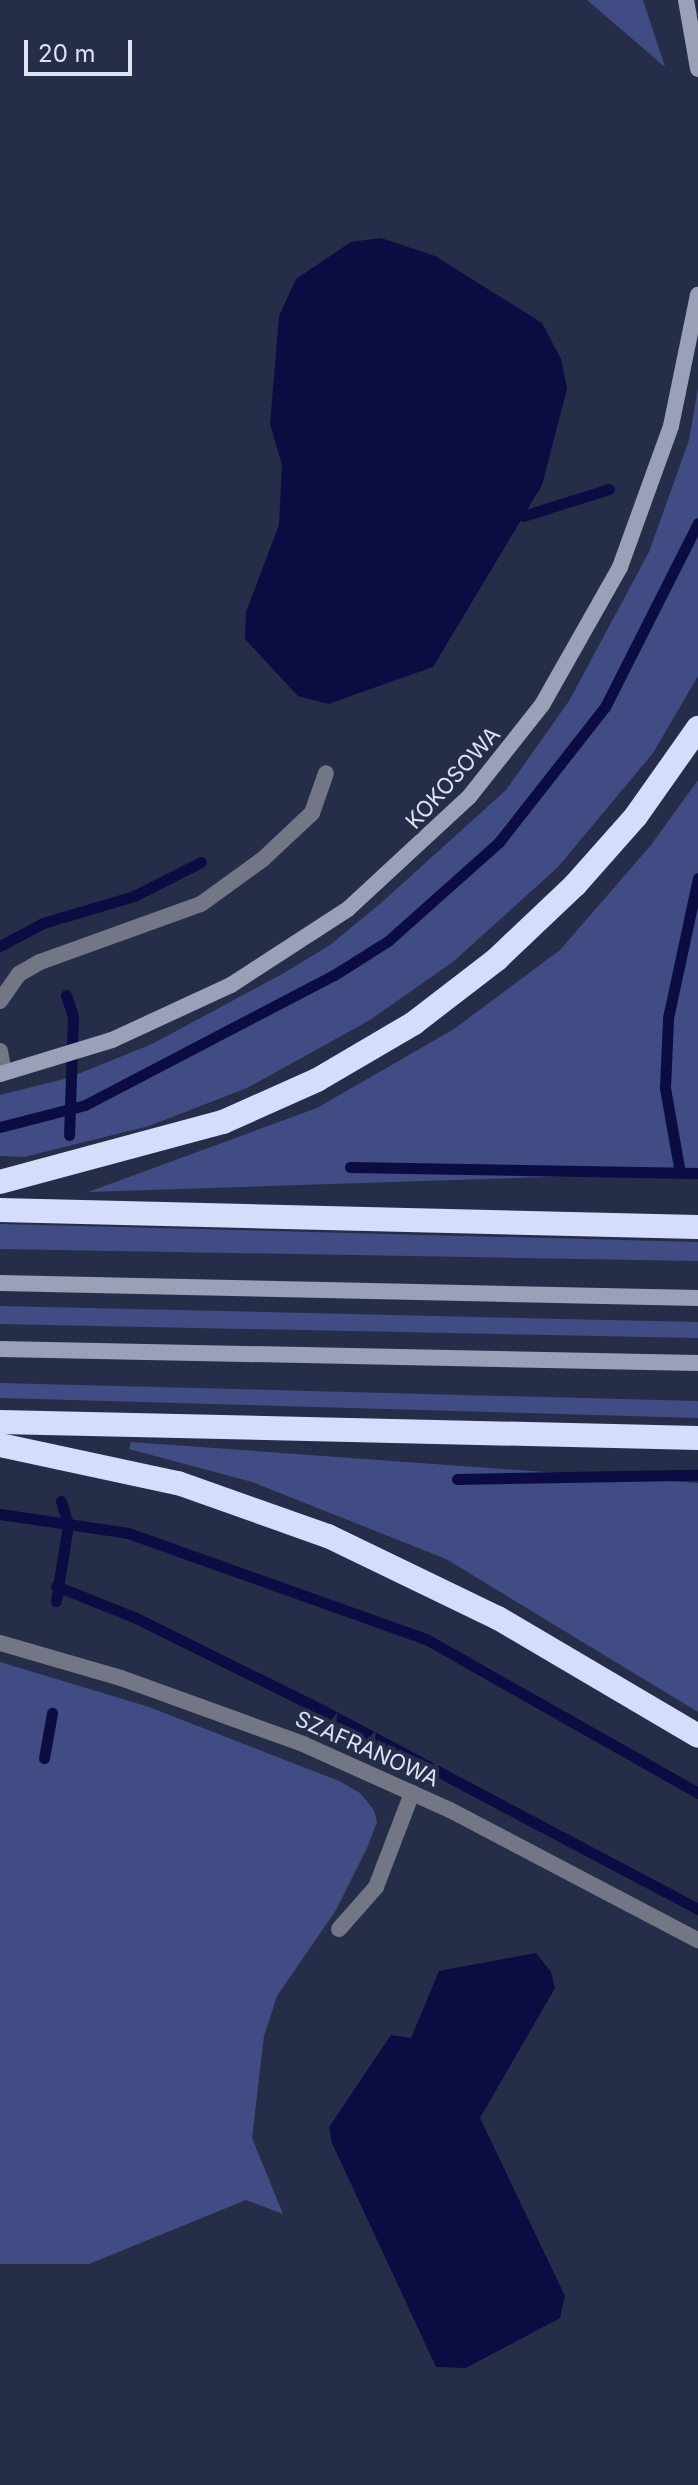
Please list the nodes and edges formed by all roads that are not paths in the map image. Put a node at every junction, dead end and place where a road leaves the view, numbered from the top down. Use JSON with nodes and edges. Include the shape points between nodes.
{"nodes":[{"id":1,"x":686,"y":0,"type":"edge"},
{"id":2,"x":698,"y":69,"type":"edge"},
{"id":3,"x":698,"y":295,"type":"edge"},
{"id":4,"x":698,"y":728,"type":"edge"},
{"id":5,"x":326,"y":773,"type":"dead end"},
{"id":6,"x":0,"y":1001,"type":"edge"},
{"id":7,"x":0,"y":1051,"type":"edge"},
{"id":8,"x":2,"y":1074,"type":"edge"},
{"id":9,"x":0,"y":1182,"type":"edge"},
{"id":10,"x":0,"y":1210,"type":"edge"},
{"id":11,"x":698,"y":1227,"type":"edge"},
{"id":12,"x":0,"y":1283,"type":"edge"},
{"id":13,"x":698,"y":1298,"type":"edge"},
{"id":14,"x":0,"y":1349,"type":"edge"},
{"id":15,"x":698,"y":1363,"type":"edge"},
{"id":16,"x":0,"y":1422,"type":"edge"},
{"id":17,"x":698,"y":1438,"type":"edge"},
{"id":18,"x":0,"y":1445,"type":"edge"},
{"id":19,"x":0,"y":1643,"type":"edge"},
{"id":20,"x":698,"y":1736,"type":"edge"},
{"id":21,"x":412,"y":1793,"type":"junction"},
{"id":22,"x":339,"y":1929,"type":"dead end"},
{"id":23,"x":698,"y":1940,"type":"edge"}],
"edges":[{"from":1,"to":2,"type":"main road"},
{"from":3,"to":8,"type":"main road","name":"KOKOSOWA","via":[[671,426],[620,567],[542,705],[469,797],[348,909],[231,985],[112,1040]]},
{"from":4,"to":9,"type":"highway","via":[[655,791],[575,885],[497,959],[414,1023],[317,1080],[223,1122],[94,1161]]},
{"from":5,"to":6,"type":"street","via":[[312,813],[221,891],[173,918],[40,962],[19,974]]},
{"from":7,"to":8,"type":"street"},
{"from":10,"to":11,"type":"highway"},
{"from":12,"to":13,"type":"main road"},
{"from":14,"to":15,"type":"main road"},
{"from":16,"to":17,"type":"highway"},
{"from":18,"to":20,"type":"highway","via":[[178,1483],[328,1536],[498,1618]]},
{"from":19,"to":21,"type":"street","name":"SZAFRANOWA","via":[[121,1678],[270,1731]]},
{"from":21,"to":22,"type":"street","via":[[376,1887]]},
{"from":21,"to":23,"type":"street","name":"SZAFRANOWA"}]}
